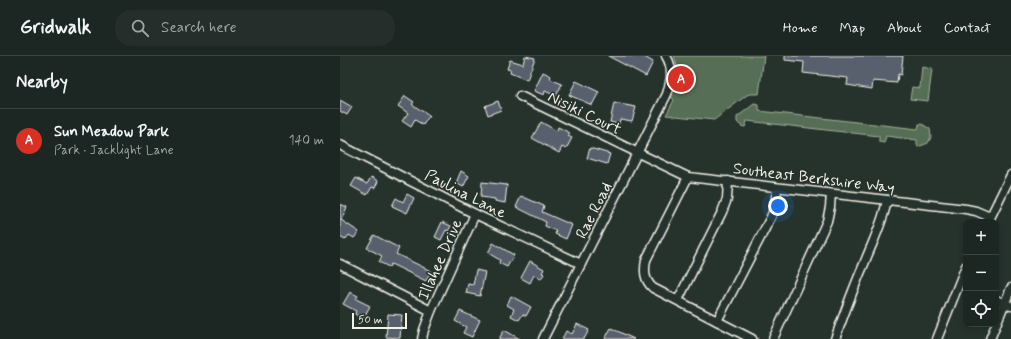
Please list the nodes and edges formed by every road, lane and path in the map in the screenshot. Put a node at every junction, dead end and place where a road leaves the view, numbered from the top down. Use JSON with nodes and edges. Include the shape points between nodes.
{"nodes":[{"id":1,"x":666,"y":56,"type":"edge"},
{"id":2,"x":520,"y":96,"type":"dead end"},
{"id":3,"x":340,"y":145,"type":"edge"},
{"id":4,"x":638,"y":153,"type":"junction"},
{"id":5,"x":1011,"y":176,"type":"edge"},
{"id":6,"x":688,"y":177,"type":"junction"},
{"id":7,"x":728,"y":181,"type":"junction"},
{"id":8,"x":777,"y":188,"type":"junction"},
{"id":9,"x":831,"y":194,"type":"junction"},
{"id":10,"x":886,"y":200,"type":"junction"},
{"id":11,"x":475,"y":214,"type":"junction"},
{"id":12,"x":989,"y":219,"type":"edge"},
{"id":13,"x":340,"y":264,"type":"edge"},
{"id":14,"x":581,"y":264,"type":"junction"},
{"id":15,"x":963,"y":273,"type":"edge"},
{"id":16,"x":958,"y":285,"type":"junction"},
{"id":17,"x":963,"y":288,"type":"edge"},
{"id":18,"x":1011,"y":288,"type":"edge"},
{"id":19,"x":678,"y":300,"type":"junction"},
{"id":20,"x":1008,"y":305,"type":"edge"},
{"id":21,"x":431,"y":311,"type":"junction"},
{"id":22,"x":717,"y":321,"type":"junction"},
{"id":23,"x":422,"y":339,"type":"edge"},
{"id":24,"x":543,"y":339,"type":"edge"},
{"id":25,"x":752,"y":339,"type":"edge"},
{"id":26,"x":773,"y":339,"type":"edge"},
{"id":27,"x":835,"y":339,"type":"edge"},
{"id":28,"x":937,"y":339,"type":"edge"},
{"id":29,"x":990,"y":339,"type":"edge"}],
"edges":[{"from":1,"to":4,"type":"street","name":"Rae Road","via":[[672,78],[667,94]]},
{"from":2,"to":4,"type":"street","name":"Nisiki Court"},
{"from":3,"to":11,"type":"street","name":"Paulina Lane"},
{"from":4,"to":6,"type":"street","name":"Southeast Berkshire Way"},
{"from":4,"to":14,"type":"street","name":"Rae Road"},
{"from":5,"to":12,"type":"street"},
{"from":6,"to":7,"type":"street","name":"Southeast Berkshire Way"},
{"from":6,"to":19,"type":"street","via":[[644,268],[648,283],[653,288]]},
{"from":7,"to":8,"type":"street","name":"Southeast Berkshire Way"},
{"from":7,"to":19,"type":"street","via":[[727,199],[722,212]]},
{"from":8,"to":9,"type":"street","name":"Southeast Berkshire Way"},
{"from":8,"to":22,"type":"street","via":[[775,208],[771,217]]},
{"from":9,"to":10,"type":"street","name":"Southeast Berkshire Way"},
{"from":9,"to":26,"type":"street","via":[[827,221]]},
{"from":10,"to":12,"type":"street","name":"Southeast Berkshire Way","via":[[966,209],[976,211]]},
{"from":10,"to":27,"type":"street","via":[[880,227]]},
{"from":11,"to":14,"type":"street","name":"Paulina Lane"},
{"from":11,"to":21,"type":"street","name":"Illahee Drive"},
{"from":13,"to":21,"type":"street"},
{"from":14,"to":24,"type":"street","name":"Rae Road"},
{"from":15,"to":16,"type":"street"},
{"from":16,"to":17,"type":"street"},
{"from":16,"to":28,"type":"street"},
{"from":18,"to":20,"type":"street"},
{"from":19,"to":22,"type":"street"},
{"from":20,"to":29,"type":"street"},
{"from":21,"to":23,"type":"street","name":"Illahee Drive"},
{"from":22,"to":25,"type":"street"}]}
